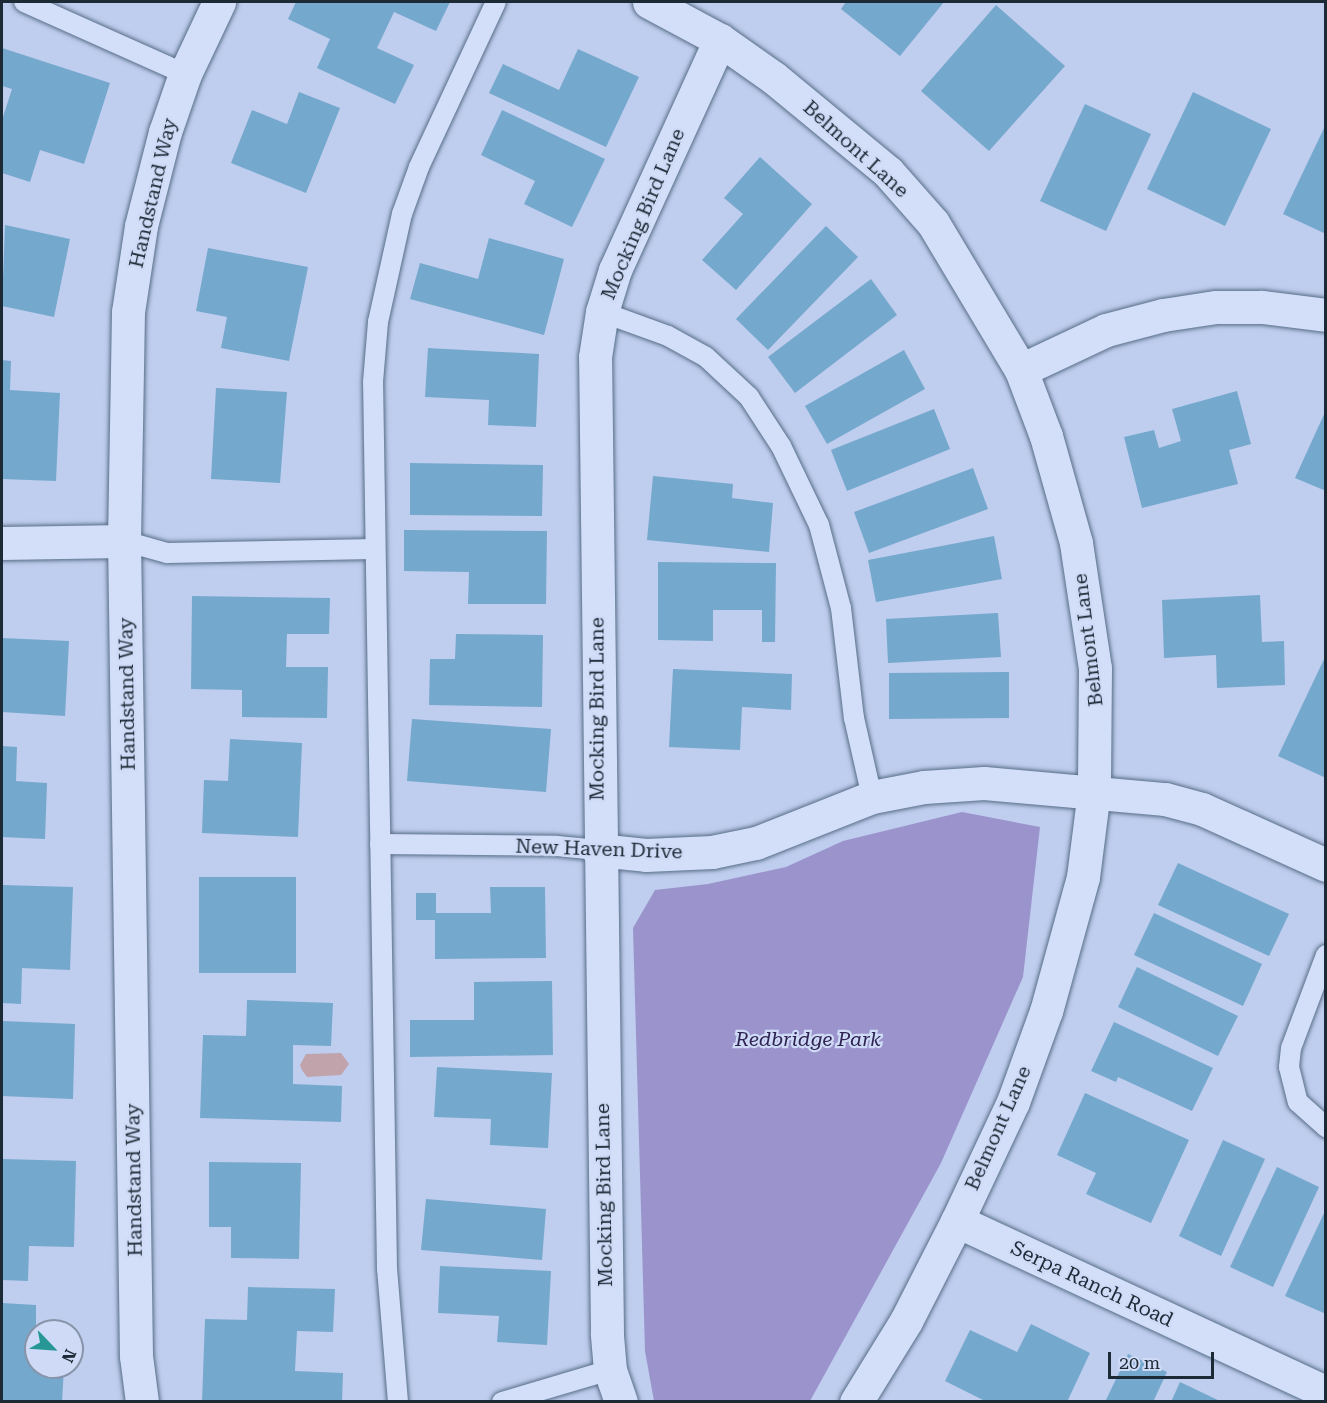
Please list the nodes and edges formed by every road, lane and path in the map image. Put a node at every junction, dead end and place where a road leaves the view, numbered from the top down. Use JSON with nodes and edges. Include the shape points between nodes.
{"nodes":[{"id":1,"x":24,"y":2,"type":"edge"},
{"id":2,"x":219,"y":2,"type":"edge"},
{"id":3,"x":496,"y":2,"type":"edge"},
{"id":4,"x":650,"y":2,"type":"edge"},
{"id":5,"x":720,"y":40,"type":"junction"},
{"id":6,"x":185,"y":74,"type":"junction"},
{"id":7,"x":602,"y":312,"type":"junction"},
{"id":8,"x":1326,"y":315,"type":"edge"},
{"id":9,"x":1021,"y":370,"type":"junction"},
{"id":10,"x":124,"y":541,"type":"junction"},
{"id":11,"x":2,"y":543,"type":"edge"},
{"id":12,"x":374,"y":549,"type":"junction"},
{"id":13,"x":1094,"y":791,"type":"junction"},
{"id":14,"x":872,"y":797,"type":"junction"},
{"id":15,"x":380,"y":844,"type":"junction"},
{"id":16,"x":598,"y":850,"type":"junction"},
{"id":17,"x":1326,"y":865,"type":"edge"},
{"id":18,"x":1326,"y":955,"type":"edge"},
{"id":19,"x":1326,"y":1127,"type":"edge"},
{"id":20,"x":957,"y":1221,"type":"junction"},
{"id":21,"x":610,"y":1370,"type":"junction"},
{"id":22,"x":1326,"y":1392,"type":"edge"},
{"id":23,"x":142,"y":1401,"type":"edge"},
{"id":24,"x":398,"y":1401,"type":"edge"},
{"id":25,"x":502,"y":1401,"type":"edge"},
{"id":26,"x":621,"y":1401,"type":"edge"},
{"id":27,"x":856,"y":1401,"type":"edge"}],
"edges":[{"from":1,"to":6,"type":"lane"},
{"from":2,"to":6,"type":"street","name":"Handstand Way"},
{"from":3,"to":12,"type":"lane","via":[[419,167],[390,259],[378,322],[373,382]]},
{"from":4,"to":5,"type":"street","name":"Belmont Lane"},
{"from":5,"to":7,"type":"street","name":"Mocking Bird Lane","via":[[615,270]]},
{"from":5,"to":9,"type":"street","name":"Belmont Lane","via":[[774,78],[888,172],[933,223]]},
{"from":6,"to":10,"type":"street","name":"Handstand Way","via":[[141,226],[128,312]]},
{"from":7,"to":14,"type":"lane","via":[[668,336],[706,357],[749,398],[781,446],[819,525],[841,608],[854,718]]},
{"from":7,"to":16,"type":"street","name":"Mocking Bird Lane","via":[[595,357]]},
{"from":8,"to":9,"type":"street","via":[[1262,307],[1216,307],[1163,315],[1106,330]]},
{"from":9,"to":13,"type":"street","name":"Belmont Lane","via":[[1046,436],[1076,543],[1095,668]]},
{"from":10,"to":11,"type":"street"},
{"from":10,"to":12,"type":"lane","via":[[167,553]]},
{"from":10,"to":23,"type":"street","name":"Handstand Way","via":[[136,1356]]},
{"from":12,"to":15,"type":"lane"},
{"from":13,"to":14,"type":"street","name":"New Haven Drive","via":[[984,783],[924,787]]},
{"from":13,"to":17,"type":"street","name":"New Haven Drive","via":[[1166,799],[1202,809]]},
{"from":13,"to":20,"type":"street","name":"Belmont Lane","via":[[1083,877],[1049,1001],[1013,1102]]},
{"from":14,"to":16,"type":"street","name":"New Haven Drive","via":[[734,848],[646,855]]},
{"from":15,"to":16,"type":"lane","name":"New Haven Drive"},
{"from":15,"to":24,"type":"lane","via":[[387,1269]]},
{"from":16,"to":21,"type":"street","name":"Mocking Bird Lane"},
{"from":18,"to":19,"type":"lane","via":[[1291,1048],[1289,1067],[1298,1102]]},
{"from":20,"to":22,"type":"street","name":"Serpa Ranch Road"},
{"from":20,"to":27,"type":"street","name":"Belmont Lane","via":[[906,1321]]},
{"from":21,"to":25,"type":"lane"},
{"from":21,"to":26,"type":"street","name":"Mocking Bird Lane"}]}
